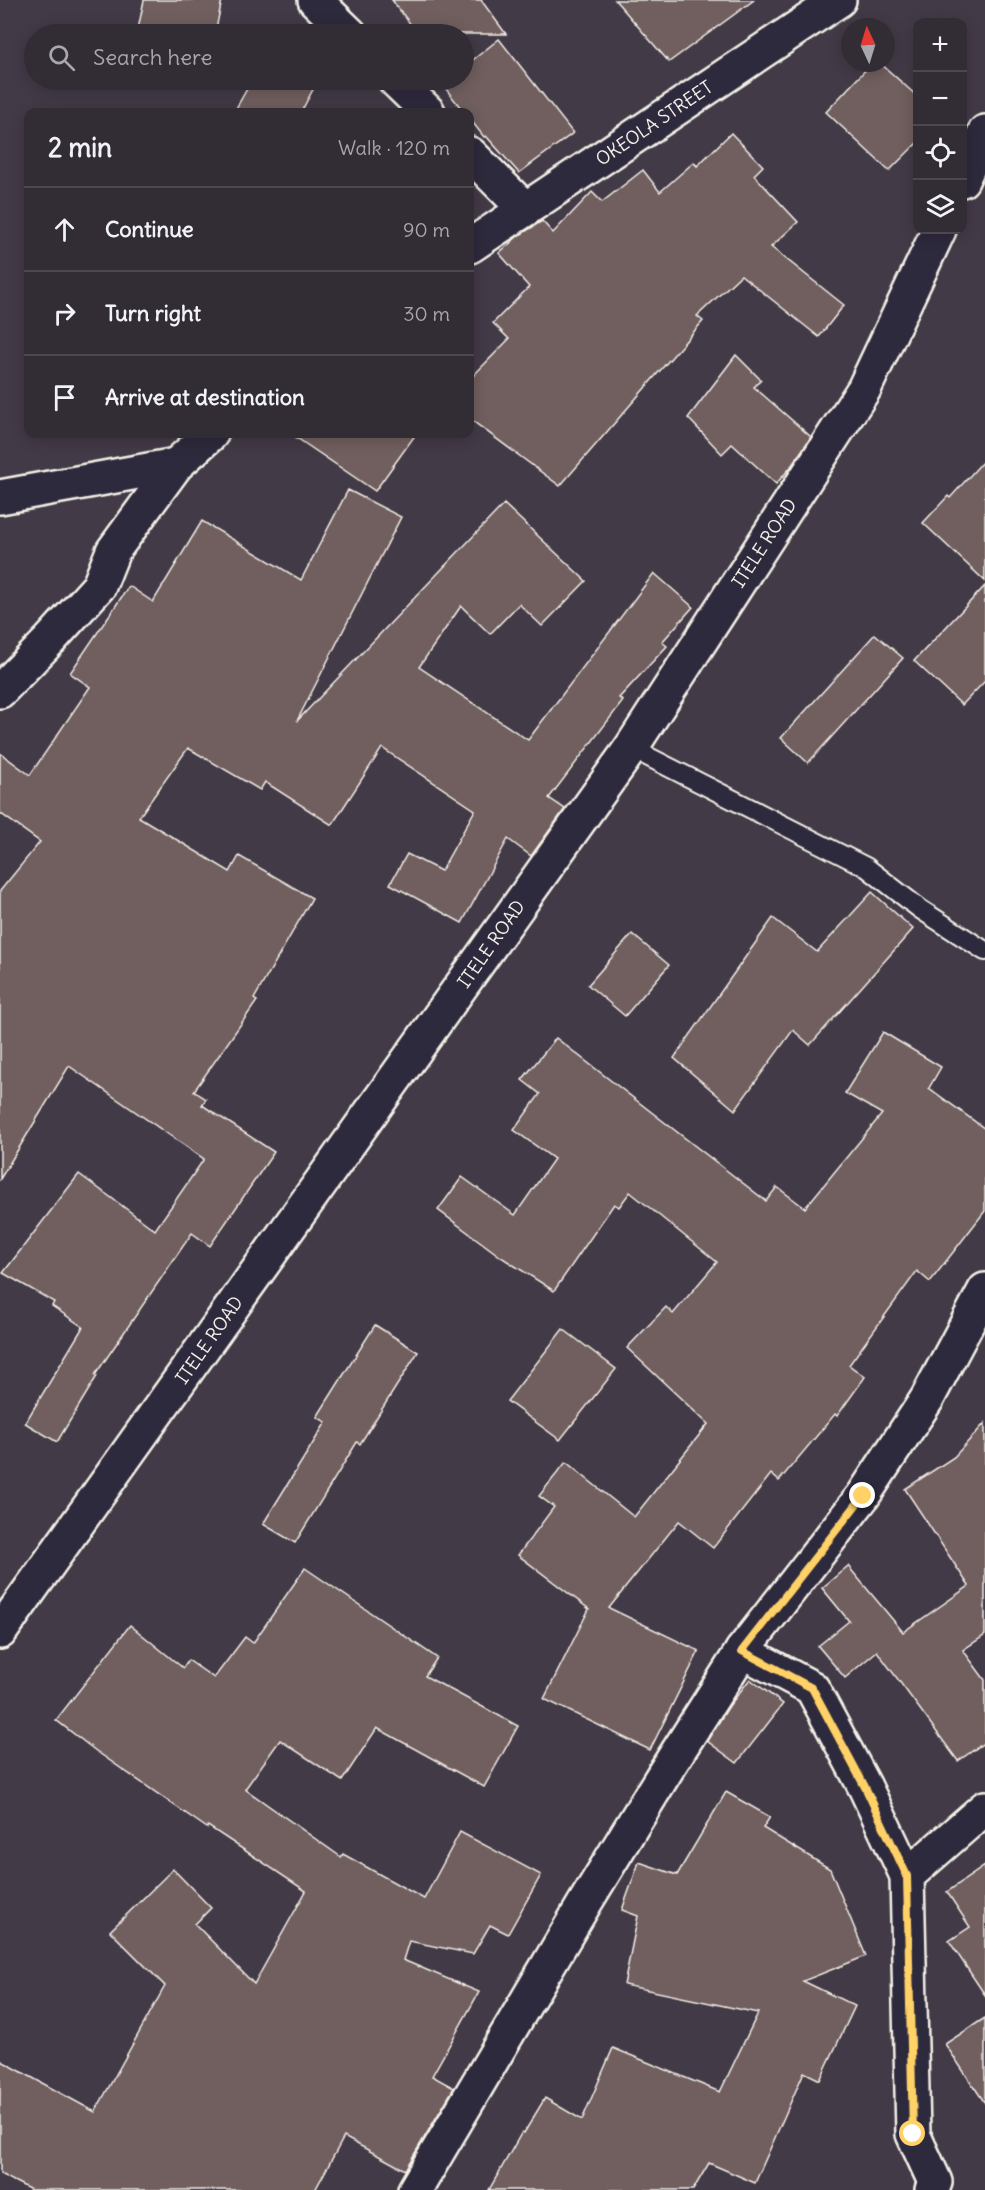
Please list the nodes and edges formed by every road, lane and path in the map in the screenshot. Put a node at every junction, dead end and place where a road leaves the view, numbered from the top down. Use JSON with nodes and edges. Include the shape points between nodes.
{"nodes":[{"id":1,"x":315,"y":0,"type":"edge"},
{"id":2,"x":839,"y":0,"type":"edge"},
{"id":3,"x":340,"y":24,"type":"edge"},
{"id":4,"x":405,"y":90,"type":"edge"},
{"id":5,"x":424,"y":108,"type":"edge"},
{"id":6,"x":985,"y":132,"type":"edge"},
{"id":7,"x":474,"y":158,"type":"edge"},
{"id":8,"x":967,"y":171,"type":"edge"},
{"id":9,"x":525,"y":209,"type":"junction"},
{"id":10,"x":937,"y":234,"type":"edge"},
{"id":11,"x":474,"y":243,"type":"edge"},
{"id":12,"x":206,"y":438,"type":"edge"},
{"id":13,"x":176,"y":465,"type":"junction"},
{"id":14,"x":0,"y":497,"type":"edge"},
{"id":15,"x":0,"y":691,"type":"edge"},
{"id":16,"x":631,"y":747,"type":"junction"},
{"id":17,"x":985,"y":951,"type":"edge"},
{"id":18,"x":985,"y":1290,"type":"edge"},
{"id":19,"x":0,"y":1632,"type":"edge"},
{"id":20,"x":742,"y":1651,"type":"junction"},
{"id":21,"x":985,"y":1808,"type":"edge"},
{"id":22,"x":907,"y":1876,"type":"junction"},
{"id":23,"x":938,"y":2187,"type":"edge"},
{"id":24,"x":415,"y":2190,"type":"edge"}],
"edges":[{"from":1,"to":3,"type":"street"},
{"from":2,"to":9,"type":"street","name":"OKEOLA STREET"},
{"from":4,"to":5,"type":"street"},
{"from":6,"to":8,"type":"street"},
{"from":7,"to":9,"type":"street"},
{"from":9,"to":11,"type":"street","name":"OKEOLA STREET"},
{"from":10,"to":16,"type":"street","name":"ITELE ROAD","via":[[864,389]]},
{"from":12,"to":13,"type":"street"},
{"from":13,"to":14,"type":"street"},
{"from":13,"to":15,"type":"street","via":[[113,551],[99,585]]},
{"from":16,"to":17,"type":"lane","via":[[866,867],[920,909]]},
{"from":16,"to":19,"type":"street","name":"ITELE ROAD"},
{"from":18,"to":20,"type":"street","via":[[927,1399],[863,1496]]},
{"from":20,"to":22,"type":"street","via":[[812,1688]]},
{"from":20,"to":24,"type":"street","via":[[586,1901]]},
{"from":21,"to":22,"type":"street"},
{"from":22,"to":23,"type":"street","via":[[913,2134]]}]}
